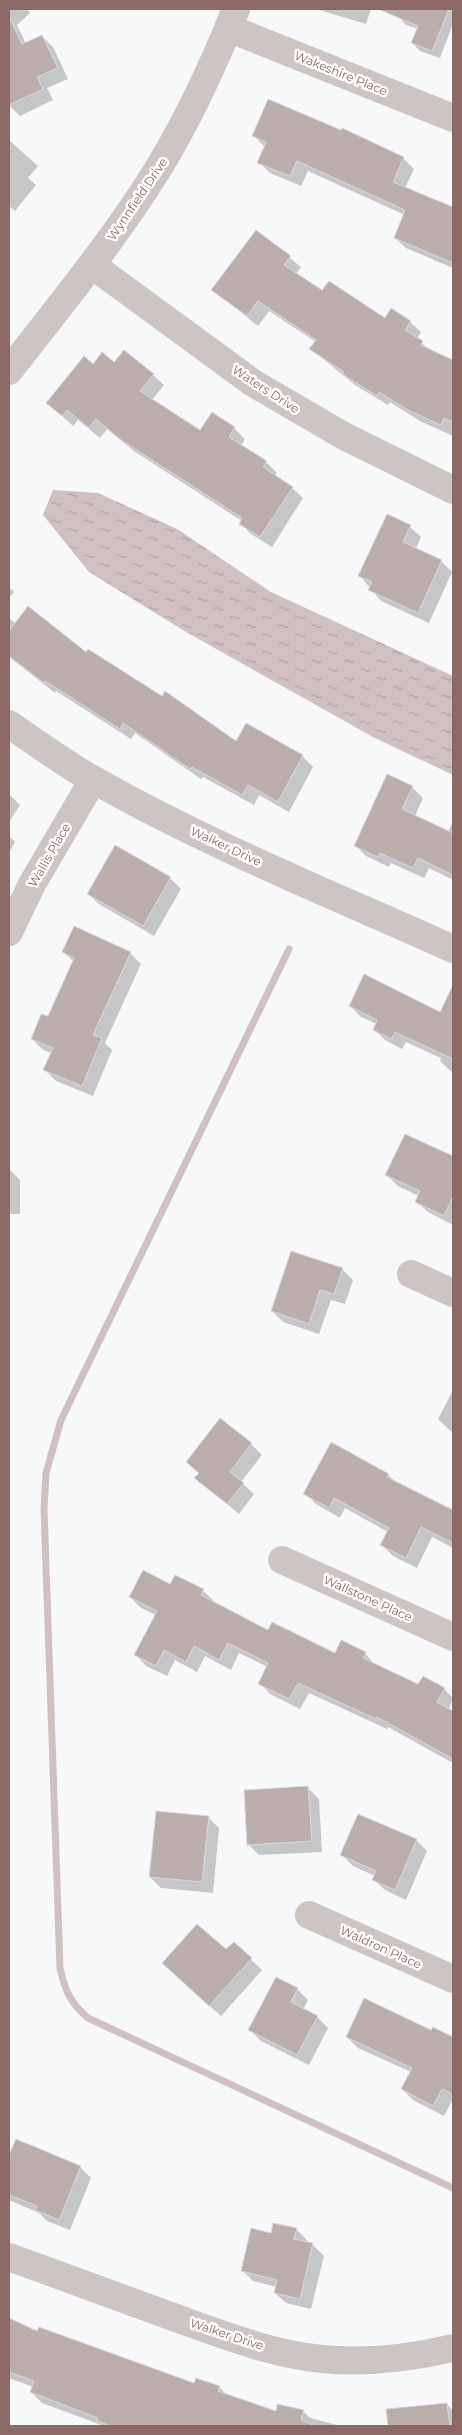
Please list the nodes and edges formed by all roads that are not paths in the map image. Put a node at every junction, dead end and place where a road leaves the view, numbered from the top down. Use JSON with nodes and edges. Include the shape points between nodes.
{"nodes":[{"id":1,"x":232,"y":18,"type":"edge"},
{"id":2,"x":453,"y":118,"type":"edge"},
{"id":3,"x":92,"y":264,"type":"junction"},
{"id":4,"x":9,"y":370,"type":"edge"},
{"id":5,"x":453,"y":490,"type":"edge"},
{"id":6,"x":9,"y":724,"type":"edge"},
{"id":7,"x":93,"y":780,"type":"junction"},
{"id":8,"x":9,"y":932,"type":"edge"},
{"id":9,"x":453,"y":949,"type":"edge"},
{"id":10,"x":411,"y":1274,"type":"dead end"},
{"id":11,"x":453,"y":1293,"type":"edge"},
{"id":12,"x":282,"y":1560,"type":"dead end"},
{"id":13,"x":453,"y":1637,"type":"edge"},
{"id":14,"x":309,"y":1915,"type":"dead end"},
{"id":15,"x":453,"y":1979,"type":"edge"},
{"id":16,"x":9,"y":2257,"type":"edge"},
{"id":17,"x":453,"y":2348,"type":"edge"}],
"edges":[{"from":1,"to":2,"type":"street","name":"Wakeshire Place"},
{"from":1,"to":3,"type":"street","name":"Wynnfield Drive","via":[[185,123],[139,199]]},
{"from":3,"to":4,"type":"street","name":"Wynnfield Drive"},
{"from":3,"to":5,"type":"street","name":"Waters Drive","via":[[254,383],[344,436]]},
{"from":6,"to":7,"type":"street","name":"Walker Drive"},
{"from":7,"to":8,"type":"street","name":"Wallis Place","via":[[32,884]]},
{"from":7,"to":9,"type":"street","name":"Walker Drive","via":[[217,843]]},
{"from":10,"to":11,"type":"street"},
{"from":12,"to":13,"type":"street","name":"Wallstone Place"},
{"from":14,"to":15,"type":"street","name":"Waldron Place"},
{"from":16,"to":17,"type":"street","name":"Walker Drive","via":[[210,2330],[297,2355],[362,2360]]}]}
